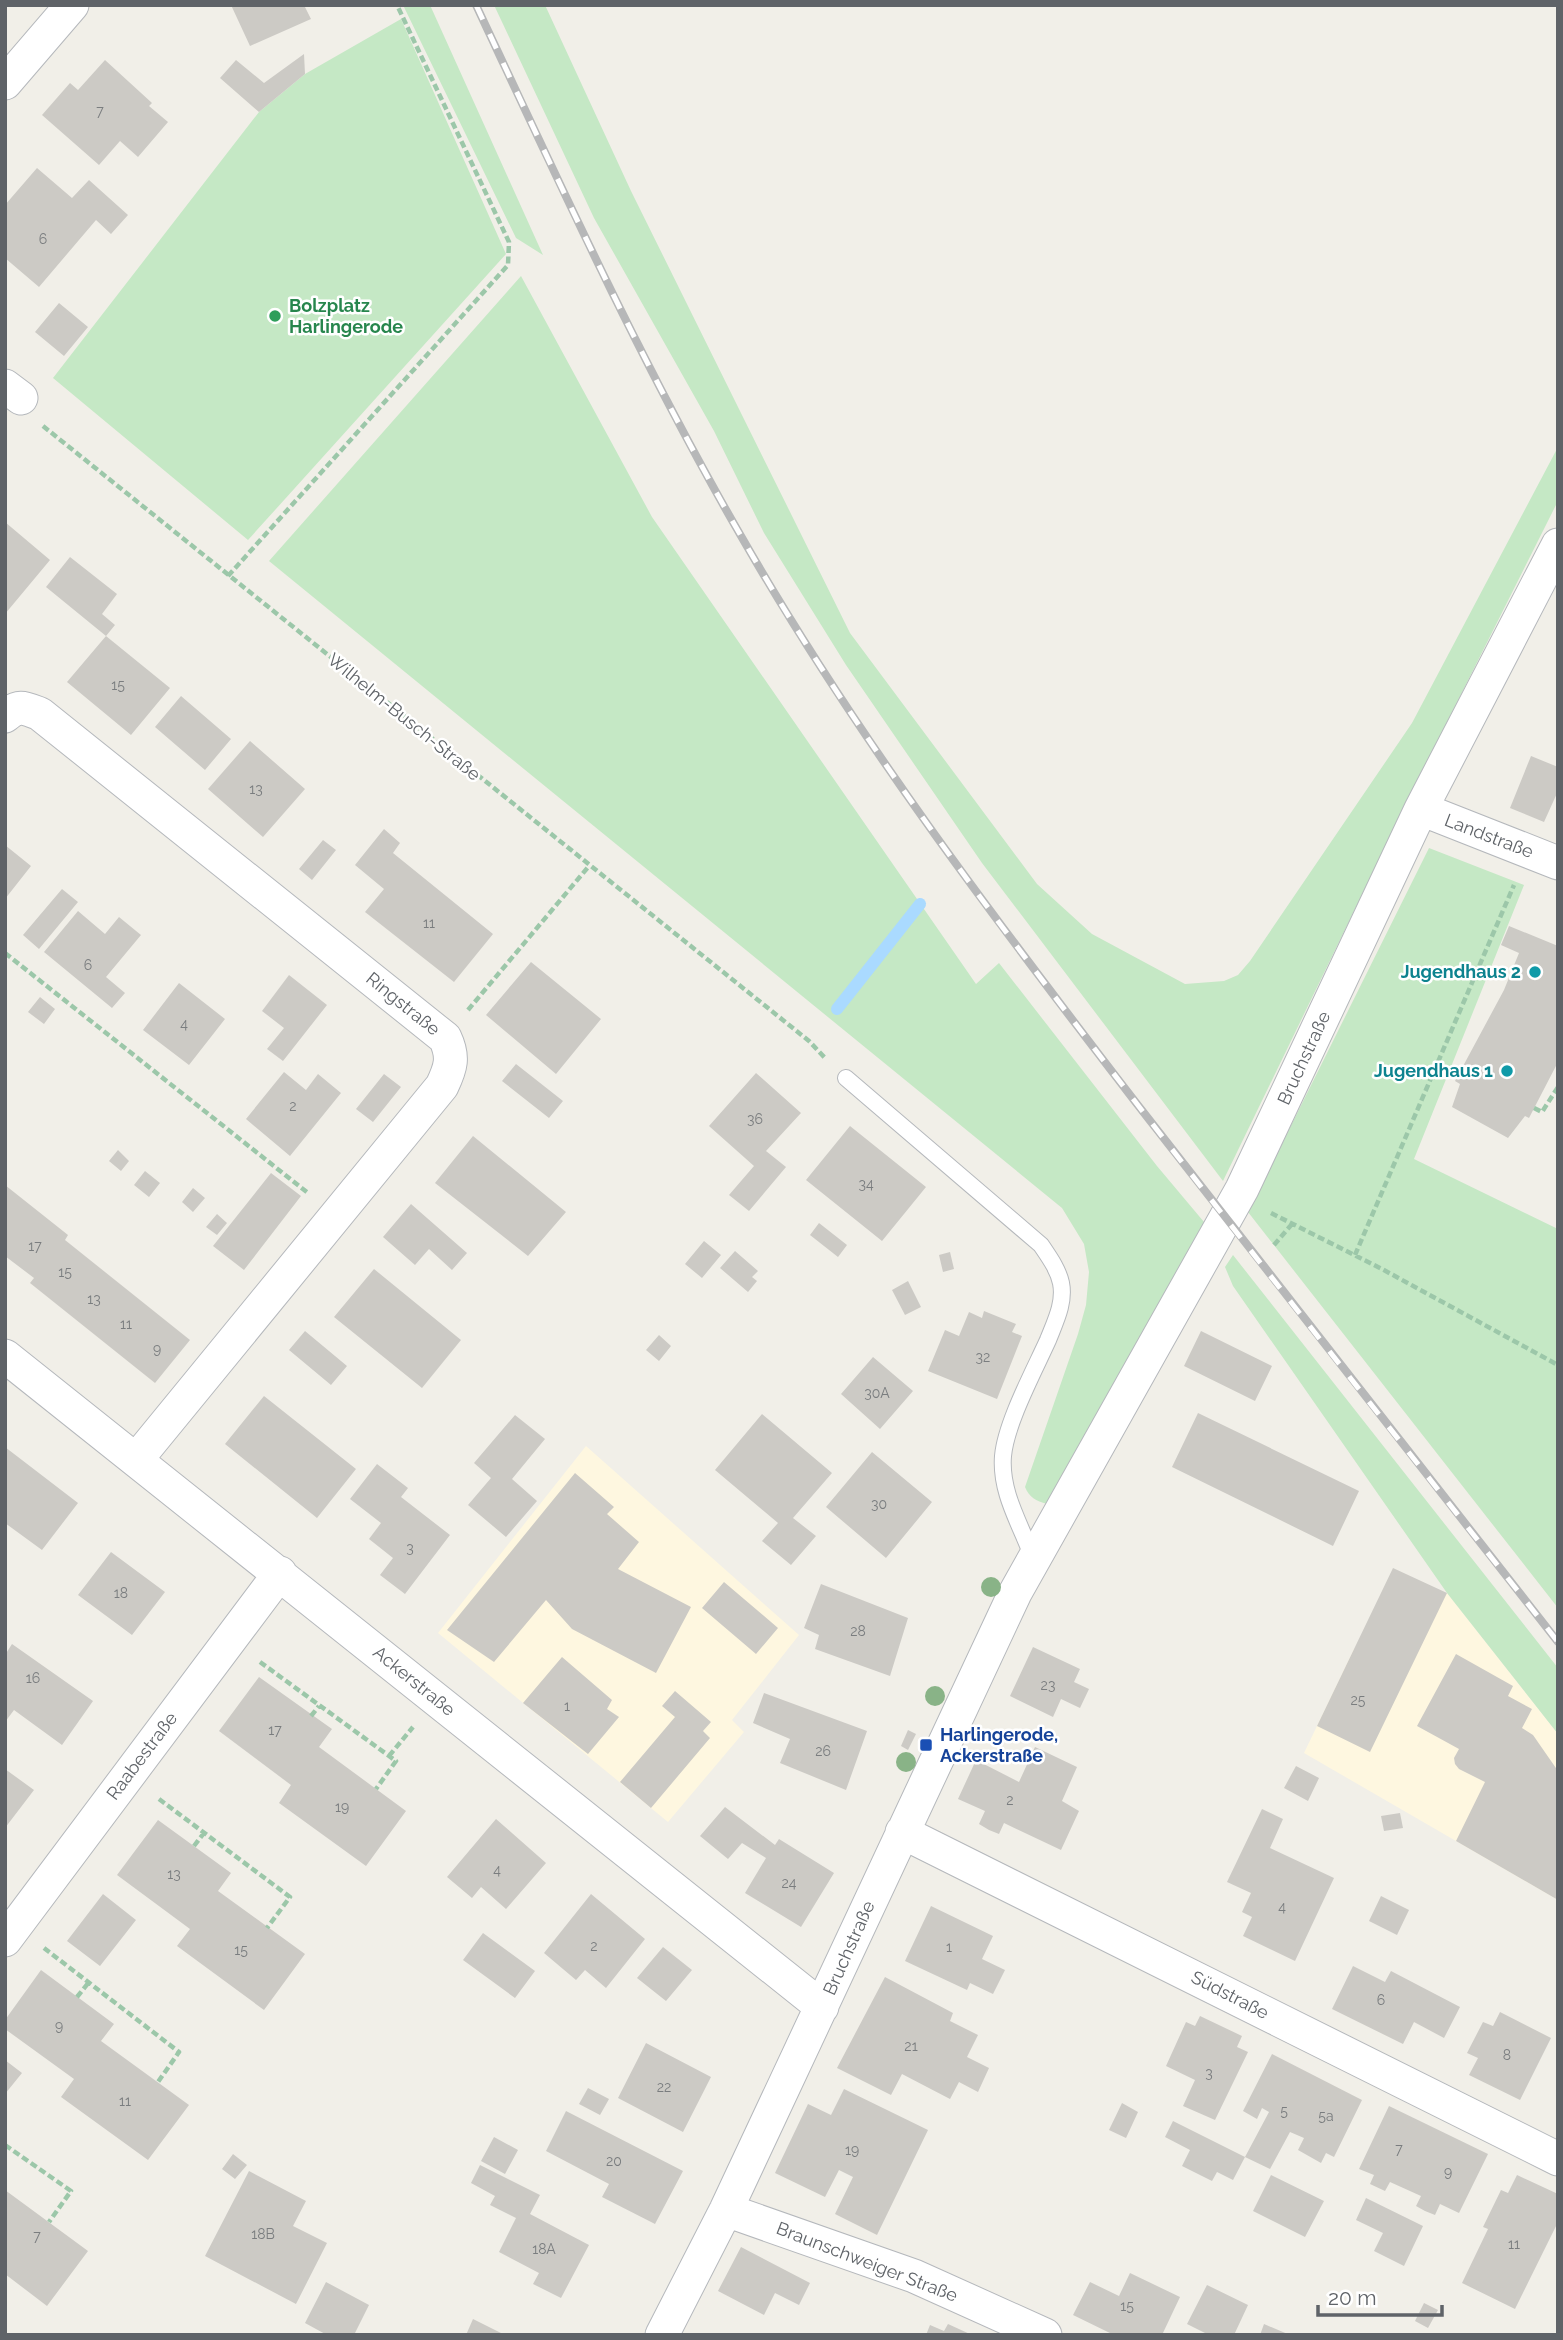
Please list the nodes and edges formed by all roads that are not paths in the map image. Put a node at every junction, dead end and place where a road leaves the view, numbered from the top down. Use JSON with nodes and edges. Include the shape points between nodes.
{"nodes":[{"id":1,"x":72,"y":5,"type":"edge"},
{"id":2,"x":5,"y":83,"type":"edge"},
{"id":3,"x":1558,"y":545,"type":"edge"},
{"id":4,"x":5,"y":716,"type":"edge"},
{"id":5,"x":1421,"y":809,"type":"junction"},
{"id":6,"x":1543,"y":857,"type":"edge"},
{"id":7,"x":846,"y":1078,"type":"dead end"},
{"id":8,"x":5,"y":1356,"type":"edge"},
{"id":9,"x":136,"y":1460,"type":"junction"},
{"id":10,"x":1033,"y":1561,"type":"junction"},
{"id":11,"x":279,"y":1573,"type":"junction"},
{"id":12,"x":902,"y":1832,"type":"junction"},
{"id":13,"x":10,"y":1933,"type":"edge"},
{"id":14,"x":822,"y":2007,"type":"junction"},
{"id":15,"x":1558,"y":2158,"type":"edge"},
{"id":16,"x":726,"y":2210,"type":"junction"},
{"id":17,"x":662,"y":2335,"type":"edge"},
{"id":18,"x":1045,"y":2335,"type":"edge"}],
"edges":[{"from":1,"to":2,"type":"street"},
{"from":3,"to":5,"type":"street","name":"Bruchstraße"},
{"from":4,"to":9,"type":"street","name":"Ringstraße","via":[[14,708],[40,715],[445,1038],[450,1049],[452,1065],[442,1086]]},
{"from":5,"to":6,"type":"street","name":"Landstraße"},
{"from":5,"to":10,"type":"street","name":"Bruchstraße","via":[[1242,1189]]},
{"from":7,"to":10,"type":"lane","via":[[1041,1245],[1056,1268],[1062,1285],[1060,1311],[1003,1454],[1004,1480]]},
{"from":8,"to":9,"type":"street","name":"Ackerstraße"},
{"from":9,"to":11,"type":"street","name":"Ackerstraße"},
{"from":10,"to":12,"type":"street","name":"Bruchstraße"},
{"from":11,"to":13,"type":"street","name":"Raabestraße"},
{"from":11,"to":14,"type":"street","name":"Ackerstraße"},
{"from":12,"to":14,"type":"street","name":"Bruchstraße"},
{"from":12,"to":15,"type":"street","name":"Südstraße"},
{"from":14,"to":16,"type":"street","name":"Bruchstraße"},
{"from":16,"to":17,"type":"street","name":"Bruchstraße"},
{"from":16,"to":18,"type":"street","name":"Braunschweiger Straße","via":[[914,2276]]}]}
